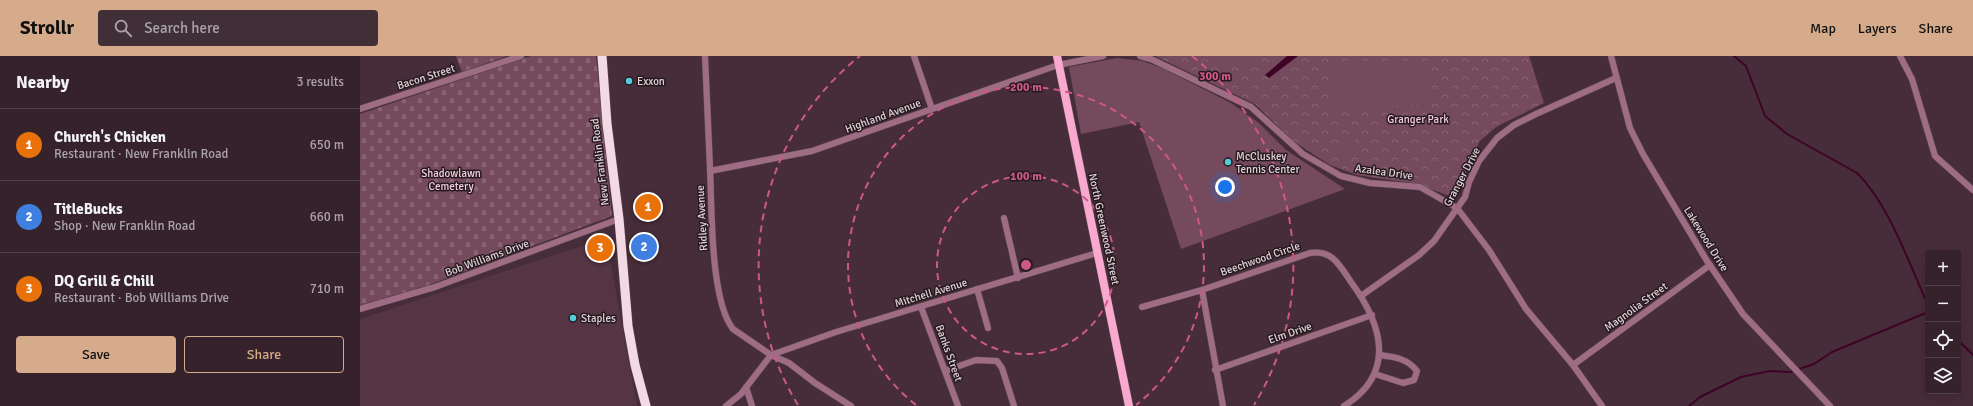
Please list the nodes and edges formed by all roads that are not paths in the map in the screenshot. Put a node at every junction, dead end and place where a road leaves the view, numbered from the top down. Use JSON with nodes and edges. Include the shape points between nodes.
{"nodes":[{"id":1,"x":521,"y":56,"type":"edge"},
{"id":2,"x":602,"y":56,"type":"edge"},
{"id":3,"x":705,"y":56,"type":"edge"},
{"id":4,"x":914,"y":56,"type":"edge"},
{"id":5,"x":1057,"y":56,"type":"edge"},
{"id":6,"x":1103,"y":56,"type":"edge"},
{"id":7,"x":1140,"y":56,"type":"edge"},
{"id":8,"x":1611,"y":56,"type":"edge"},
{"id":9,"x":1900,"y":56,"type":"edge"},
{"id":10,"x":1058,"y":65,"type":"junction"},
{"id":11,"x":1616,"y":78,"type":"junction"},
{"id":12,"x":360,"y":109,"type":"edge"},
{"id":13,"x":932,"y":109,"type":"junction"},
{"id":14,"x":710,"y":171,"type":"junction"},
{"id":15,"x":1973,"y":190,"type":"edge"},
{"id":16,"x":1457,"y":208,"type":"junction"},
{"id":17,"x":1004,"y":218,"type":"dead end"},
{"id":18,"x":619,"y":219,"type":"junction"},
{"id":19,"x":1097,"y":253,"type":"junction"},
{"id":20,"x":1710,"y":265,"type":"junction"},
{"id":21,"x":1018,"y":278,"type":"junction"},
{"id":22,"x":977,"y":289,"type":"junction"},
{"id":23,"x":1202,"y":290,"type":"junction"},
{"id":24,"x":1362,"y":296,"type":"junction"},
{"id":25,"x":921,"y":307,"type":"junction"},
{"id":26,"x":1142,"y":307,"type":"dead end"},
{"id":27,"x":360,"y":309,"type":"edge"},
{"id":28,"x":1372,"y":315,"type":"junction"},
{"id":29,"x":988,"y":328,"type":"dead end"},
{"id":30,"x":771,"y":355,"type":"junction"},
{"id":31,"x":1379,"y":355,"type":"junction"},
{"id":32,"x":1573,"y":365,"type":"junction"},
{"id":33,"x":1215,"y":370,"type":"junction"},
{"id":34,"x":945,"y":371,"type":"junction"},
{"id":35,"x":1375,"y":374,"type":"junction"},
{"id":36,"x":746,"y":387,"type":"junction"},
{"id":37,"x":646,"y":406,"type":"edge"},
{"id":38,"x":726,"y":406,"type":"edge"},
{"id":39,"x":752,"y":406,"type":"edge"},
{"id":40,"x":851,"y":406,"type":"edge"},
{"id":41,"x":958,"y":406,"type":"edge"},
{"id":42,"x":1014,"y":406,"type":"edge"},
{"id":43,"x":1129,"y":406,"type":"edge"},
{"id":44,"x":1223,"y":406,"type":"edge"},
{"id":45,"x":1344,"y":406,"type":"edge"},
{"id":46,"x":1602,"y":406,"type":"edge"},
{"id":47,"x":1830,"y":406,"type":"edge"}],
"edges":[{"from":1,"to":12,"type":"street","name":"Bacon Street"},
{"from":2,"to":18,"type":"highway","name":"New Franklin Road","via":[[607,124]]},
{"from":3,"to":14,"type":"street","name":"Ridley Avenue"},
{"from":4,"to":13,"type":"street"},
{"from":5,"to":10,"type":"main road","name":"North Greenwood Street"},
{"from":6,"to":10,"type":"street"},
{"from":7,"to":16,"type":"street","name":"Azalea Drive","via":[[1251,107],[1303,154],[1341,176],[1370,183],[1420,187]]},
{"from":8,"to":11,"type":"street","name":"Lakewood Drive"},
{"from":9,"to":15,"type":"street","via":[[1912,79],[1935,156]]},
{"from":10,"to":13,"type":"street","name":"Highland Avenue"},
{"from":10,"to":19,"type":"main road","name":"North Greenwood Street"},
{"from":11,"to":16,"type":"street","name":"Granger Drive","via":[[1514,125],[1497,138],[1479,161],[1465,197]]},
{"from":11,"to":20,"type":"street","name":"Lakewood Drive","via":[[1630,128],[1643,154]]},
{"from":13,"to":14,"type":"street","name":"Highland Avenue","via":[[812,151]]},
{"from":14,"to":30,"type":"street","name":"Ridley Avenue","via":[[715,258],[724,313],[733,329]]},
{"from":16,"to":24,"type":"street","name":"Granger Drive","via":[[1434,241]]},
{"from":16,"to":32,"type":"street","name":"Azalea Drive","via":[[1489,250],[1526,309]]},
{"from":17,"to":21,"type":"street"},
{"from":18,"to":27,"type":"street","name":"Bob Williams Drive","via":[[435,287]]},
{"from":18,"to":37,"type":"highway","name":"New Franklin Road","via":[[628,326]]},
{"from":19,"to":21,"type":"street","name":"Mitchell Avenue"},
{"from":19,"to":43,"type":"main road","name":"North Greenwood Street"},
{"from":20,"to":32,"type":"street","name":"Magnolia Street"},
{"from":20,"to":47,"type":"street","name":"Lakewood Drive","via":[[1743,314]]},
{"from":21,"to":22,"type":"street","name":"Mitchell Avenue"},
{"from":22,"to":25,"type":"street","name":"Mitchell Avenue"},
{"from":22,"to":29,"type":"street"},
{"from":23,"to":24,"type":"street","name":"Beechwood Circle","via":[[1318,252],[1337,260]]},
{"from":23,"to":26,"type":"street","name":"Beechwood Circle"},
{"from":23,"to":33,"type":"street"},
{"from":24,"to":28,"type":"street","name":"Beechwood Circle"},
{"from":25,"to":30,"type":"street","name":"Mitchell Avenue","via":[[801,343]]},
{"from":25,"to":34,"type":"street","name":"Banks Street"},
{"from":28,"to":31,"type":"street","name":"Beechwood Circle","via":[[1378,331]]},
{"from":28,"to":33,"type":"street","name":"Elm Drive"},
{"from":30,"to":36,"type":"street"},
{"from":30,"to":40,"type":"street","name":"Ridley Avenue","via":[[789,363]]},
{"from":31,"to":35,"type":"street","name":"Beechwood Circle"},
{"from":31,"to":35,"type":"street","via":[[1411,363],[1417,371],[1414,380],[1403,383]]},
{"from":32,"to":46,"type":"street","name":"Azalea Drive"},
{"from":33,"to":44,"type":"street"},
{"from":34,"to":41,"type":"street","name":"Banks Street"},
{"from":34,"to":42,"type":"street","via":[[976,360],[997,362],[1002,368]]},
{"from":35,"to":45,"type":"street","name":"Beechwood Circle","via":[[1362,391]]},
{"from":36,"to":38,"type":"street","via":[[738,398]]},
{"from":36,"to":39,"type":"street"}]}
